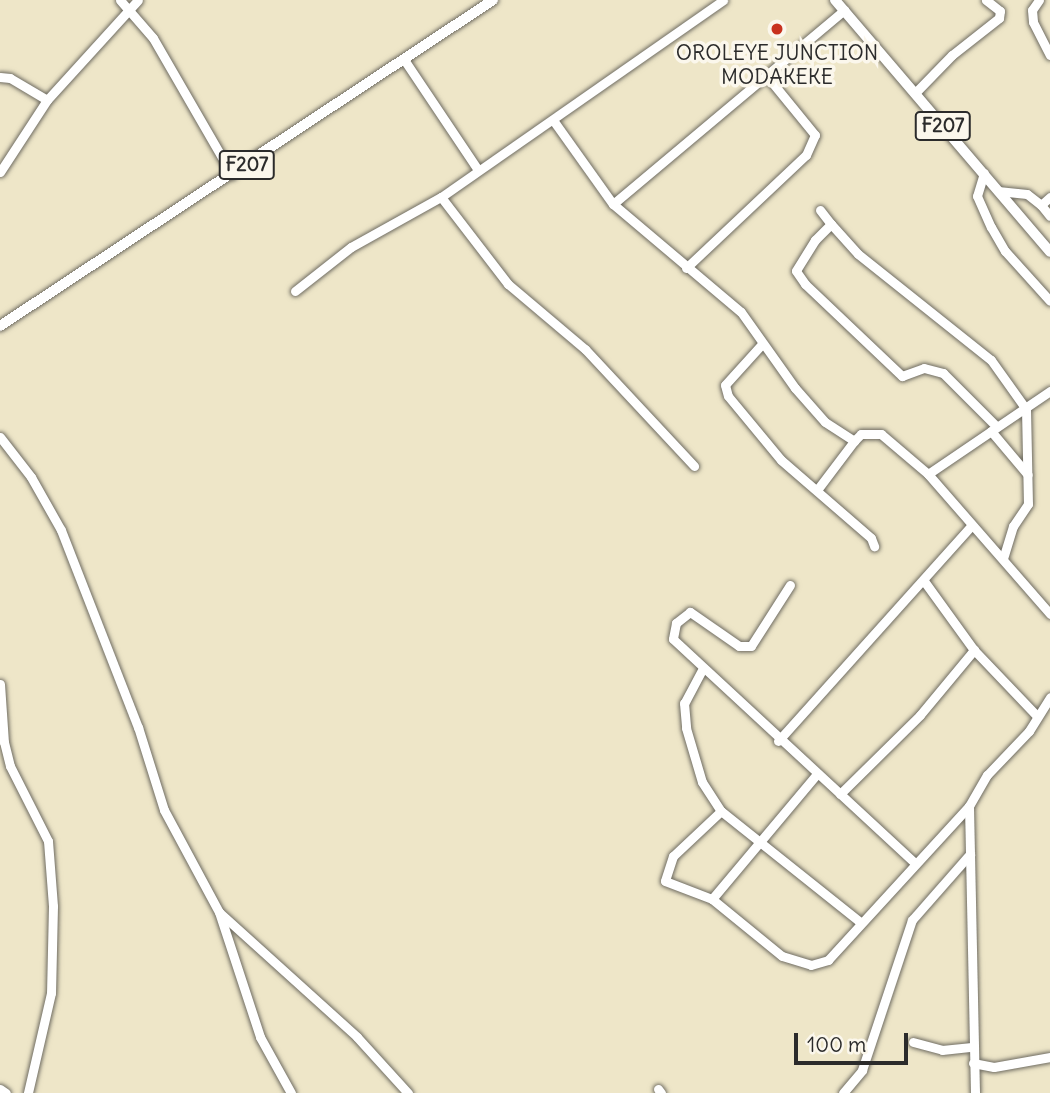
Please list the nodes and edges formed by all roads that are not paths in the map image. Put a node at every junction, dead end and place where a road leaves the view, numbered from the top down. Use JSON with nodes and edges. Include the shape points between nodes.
{"nodes":[{"id":1,"x":120,"y":0,"type":"edge"},
{"id":2,"x":138,"y":0,"type":"edge"},
{"id":3,"x":493,"y":0,"type":"edge"},
{"id":4,"x":723,"y":0,"type":"edge"},
{"id":5,"x":835,"y":0,"type":"edge"},
{"id":6,"x":986,"y":0,"type":"edge"},
{"id":7,"x":1039,"y":0,"type":"edge"},
{"id":8,"x":125,"y":10,"type":"junction"},
{"id":9,"x":844,"y":10,"type":"junction"},
{"id":10,"x":1050,"y":55,"type":"edge"},
{"id":11,"x":405,"y":61,"type":"junction"},
{"id":12,"x":766,"y":75,"type":"junction"},
{"id":13,"x":0,"y":77,"type":"edge"},
{"id":14,"x":915,"y":93,"type":"junction"},
{"id":15,"x":47,"y":100,"type":"junction"},
{"id":16,"x":553,"y":120,"type":"junction"},
{"id":17,"x":478,"y":170,"type":"junction"},
{"id":18,"x":0,"y":172,"type":"edge"},
{"id":19,"x":984,"y":173,"type":"junction"},
{"id":20,"x":232,"y":175,"type":"junction"},
{"id":21,"x":998,"y":191,"type":"junction"},
{"id":22,"x":441,"y":197,"type":"junction"},
{"id":23,"x":1050,"y":197,"type":"edge"},
{"id":24,"x":612,"y":204,"type":"junction"},
{"id":25,"x":1041,"y":205,"type":"junction"},
{"id":26,"x":820,"y":210,"type":"dead end"},
{"id":27,"x":1050,"y":216,"type":"edge"},
{"id":28,"x":831,"y":224,"type":"junction"},
{"id":29,"x":1050,"y":252,"type":"edge"},
{"id":30,"x":686,"y":268,"type":"junction"},
{"id":31,"x":295,"y":291,"type":"dead end"},
{"id":32,"x":1050,"y":301,"type":"edge"},
{"id":33,"x":0,"y":326,"type":"edge"},
{"id":34,"x":762,"y":344,"type":"junction"},
{"id":35,"x":1050,"y":391,"type":"edge"},
{"id":36,"x":1026,"y":409,"type":"junction"},
{"id":37,"x":994,"y":429,"type":"junction"},
{"id":38,"x":0,"y":437,"type":"edge"},
{"id":39,"x":854,"y":441,"type":"junction"},
{"id":40,"x":694,"y":467,"type":"dead end"},
{"id":41,"x":928,"y":474,"type":"junction"},
{"id":42,"x":1028,"y":476,"type":"junction"},
{"id":43,"x":817,"y":490,"type":"junction"},
{"id":44,"x":972,"y":525,"type":"junction"},
{"id":45,"x":874,"y":546,"type":"dead end"},
{"id":46,"x":1003,"y":559,"type":"junction"},
{"id":47,"x":924,"y":580,"type":"junction"},
{"id":48,"x":790,"y":585,"type":"dead end"},
{"id":49,"x":1050,"y":614,"type":"edge"},
{"id":50,"x":974,"y":650,"type":"junction"},
{"id":51,"x":703,"y":668,"type":"junction"},
{"id":52,"x":0,"y":684,"type":"edge"},
{"id":53,"x":1050,"y":697,"type":"edge"},
{"id":54,"x":2,"y":710,"type":"edge"},
{"id":55,"x":1037,"y":716,"type":"junction"},
{"id":56,"x":778,"y":741,"type":"junction"},
{"id":57,"x":816,"y":775,"type":"junction"},
{"id":58,"x":840,"y":794,"type":"junction"},
{"id":59,"x":969,"y":806,"type":"junction"},
{"id":60,"x":721,"y":811,"type":"junction"},
{"id":61,"x":763,"y":842,"type":"junction"},
{"id":62,"x":970,"y":854,"type":"junction"},
{"id":63,"x":915,"y":863,"type":"junction"},
{"id":64,"x":712,"y":899,"type":"junction"},
{"id":65,"x":219,"y":912,"type":"junction"},
{"id":66,"x":860,"y":922,"type":"junction"},
{"id":67,"x":913,"y":1042,"type":"dead end"},
{"id":68,"x":972,"y":1048,"type":"junction"},
{"id":69,"x":1050,"y":1057,"type":"edge"},
{"id":70,"x":973,"y":1063,"type":"junction"},
{"id":71,"x":0,"y":1089,"type":"edge"},
{"id":72,"x":6,"y":1093,"type":"edge"},
{"id":73,"x":28,"y":1093,"type":"edge"},
{"id":74,"x":291,"y":1093,"type":"edge"},
{"id":75,"x":408,"y":1093,"type":"edge"},
{"id":76,"x":843,"y":1093,"type":"edge"},
{"id":77,"x":975,"y":1093,"type":"edge"}],
"edges":[{"from":1,"to":8,"type":"street"},
{"from":2,"to":8,"type":"street"},
{"from":3,"to":11,"type":"main road","number":"F207"},
{"from":4,"to":16,"type":"street"},
{"from":5,"to":9,"type":"main road","number":"F207"},
{"from":6,"to":14,"type":"street","via":[[1000,11],[999,18],[952,55]]},
{"from":7,"to":10,"type":"street","via":[[1032,10],[1033,22]]},
{"from":8,"to":15,"type":"street"},
{"from":8,"to":20,"type":"street","via":[[153,38]]},
{"from":9,"to":12,"type":"street"},
{"from":9,"to":14,"type":"main road","number":"F207"},
{"from":11,"to":17,"type":"street"},
{"from":11,"to":20,"type":"main road","number":"F207"},
{"from":12,"to":24,"type":"street"},
{"from":12,"to":30,"type":"street","via":[[815,135],[806,156]]},
{"from":13,"to":15,"type":"street"},
{"from":14,"to":19,"type":"main road","number":"F207"},
{"from":15,"to":18,"type":"street"},
{"from":16,"to":17,"type":"street"},
{"from":16,"to":24,"type":"street"},
{"from":17,"to":22,"type":"street"},
{"from":19,"to":21,"type":"main road","number":"F207"},
{"from":19,"to":32,"type":"street","via":[[976,196],[991,226],[1005,251]]},
{"from":20,"to":33,"type":"main road","number":"F207"},
{"from":21,"to":25,"type":"street","via":[[1027,194]]},
{"from":21,"to":29,"type":"main road","number":"F207"},
{"from":22,"to":31,"type":"street","via":[[351,247]]},
{"from":22,"to":40,"type":"street","via":[[508,284],[584,349]]},
{"from":23,"to":25,"type":"street"},
{"from":24,"to":30,"type":"street"},
{"from":25,"to":27,"type":"street"},
{"from":26,"to":28,"type":"street"},
{"from":28,"to":36,"type":"street","via":[[858,254],[991,359]]},
{"from":28,"to":37,"type":"street","via":[[796,271],[805,284],[902,376],[933,368]]},
{"from":30,"to":34,"type":"street","via":[[741,312]]},
{"from":34,"to":39,"type":"street","via":[[825,422]]},
{"from":34,"to":43,"type":"street","via":[[725,385],[728,396],[781,460]]},
{"from":35,"to":36,"type":"street"},
{"from":36,"to":37,"type":"street"},
{"from":36,"to":42,"type":"street"},
{"from":37,"to":41,"type":"street"},
{"from":37,"to":42,"type":"street"},
{"from":38,"to":65,"type":"street","via":[[31,477],[61,530],[138,727],[164,810]]},
{"from":39,"to":41,"type":"street","via":[[861,434],[881,434]]},
{"from":39,"to":43,"type":"street"},
{"from":41,"to":44,"type":"street"},
{"from":42,"to":46,"type":"street","via":[[1028,504],[1013,526]]},
{"from":43,"to":45,"type":"street"},
{"from":44,"to":46,"type":"street"},
{"from":44,"to":47,"type":"street"},
{"from":46,"to":49,"type":"street"},
{"from":47,"to":50,"type":"street"},
{"from":47,"to":56,"type":"street"},
{"from":48,"to":51,"type":"street","via":[[751,646],[739,646],[696,614],[685,613],[673,628],[673,639]]},
{"from":50,"to":55,"type":"street"},
{"from":50,"to":58,"type":"street","via":[[919,715]]},
{"from":51,"to":56,"type":"street"},
{"from":51,"to":60,"type":"street","via":[[684,704],[686,727],[702,782]]},
{"from":52,"to":54,"type":"street"},
{"from":53,"to":55,"type":"street"},
{"from":54,"to":73,"type":"street","via":[[10,766],[48,841],[53,906],[51,993]]},
{"from":55,"to":59,"type":"street","via":[[1029,731],[987,775]]},
{"from":56,"to":57,"type":"street"},
{"from":57,"to":58,"type":"street"},
{"from":57,"to":61,"type":"street"},
{"from":58,"to":63,"type":"street"},
{"from":59,"to":62,"type":"street"},
{"from":59,"to":63,"type":"street"},
{"from":60,"to":61,"type":"street"},
{"from":60,"to":64,"type":"street","via":[[673,856],[664,876],[669,884]]},
{"from":61,"to":64,"type":"street"},
{"from":61,"to":66,"type":"street"},
{"from":62,"to":68,"type":"street","via":[[976,1013]]},
{"from":62,"to":76,"type":"street","via":[[912,920],[862,1070]]},
{"from":63,"to":66,"type":"street"},
{"from":64,"to":66,"type":"street","via":[[797,963],[811,965],[837,955]]},
{"from":65,"to":74,"type":"street","via":[[260,1037]]},
{"from":65,"to":75,"type":"street","via":[[357,1037]]},
{"from":67,"to":68,"type":"street","via":[[942,1050]]},
{"from":68,"to":70,"type":"street"},
{"from":69,"to":70,"type":"street","via":[[994,1067]]},
{"from":70,"to":77,"type":"street"},
{"from":71,"to":72,"type":"street"}]}
